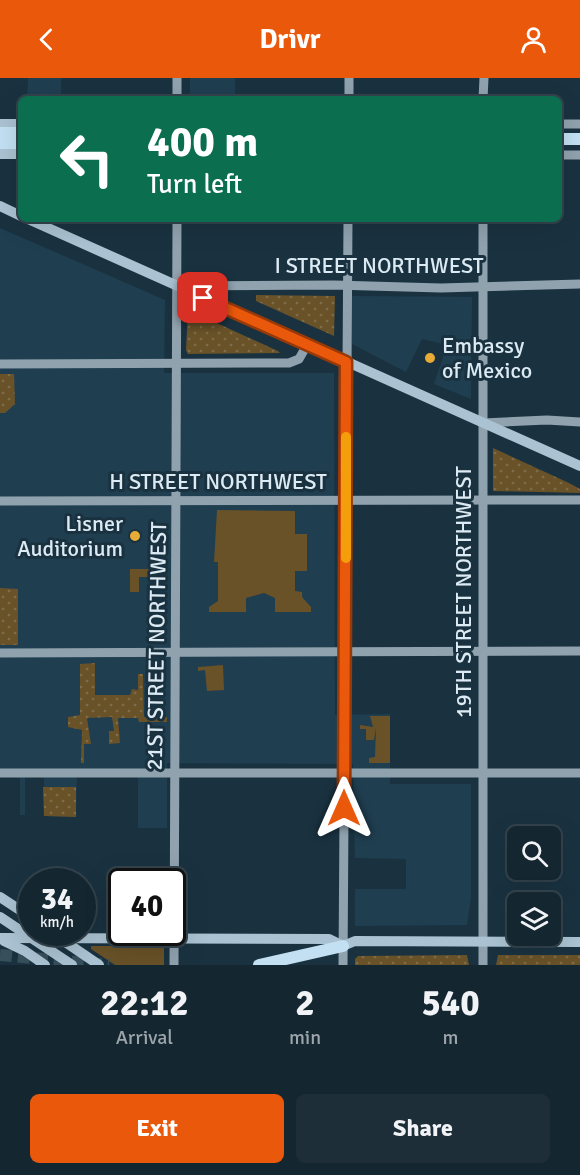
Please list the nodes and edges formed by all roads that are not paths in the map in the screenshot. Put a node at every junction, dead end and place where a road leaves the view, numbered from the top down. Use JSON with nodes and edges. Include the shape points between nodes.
{"nodes":[{"id":1,"x":177,"y":78,"type":"edge"},
{"id":2,"x":349,"y":78,"type":"edge"},
{"id":3,"x":484,"y":78,"type":"edge"},
{"id":4,"x":177,"y":96,"type":"edge"},
{"id":5,"x":349,"y":96,"type":"edge"},
{"id":6,"x":483,"y":96,"type":"edge"},
{"id":7,"x":0,"y":124,"type":"edge"},
{"id":8,"x":18,"y":124,"type":"edge"},
{"id":9,"x":562,"y":124,"type":"edge"},
{"id":10,"x":580,"y":124,"type":"edge"},
{"id":11,"x":0,"y":133,"type":"edge"},
{"id":12,"x":18,"y":133,"type":"edge"},
{"id":13,"x":562,"y":139,"type":"edge"},
{"id":14,"x":580,"y":139,"type":"edge"},
{"id":15,"x":0,"y":143,"type":"edge"},
{"id":16,"x":18,"y":143,"type":"edge"},
{"id":17,"x":0,"y":154,"type":"edge"},
{"id":18,"x":18,"y":154,"type":"edge"},
{"id":19,"x":562,"y":155,"type":"edge"},
{"id":20,"x":580,"y":155,"type":"edge"},
{"id":21,"x":0,"y":206,"type":"edge"},
{"id":22,"x":18,"y":215,"type":"edge"},
{"id":23,"x":35,"y":222,"type":"edge"},
{"id":24,"x":177,"y":222,"type":"edge"},
{"id":25,"x":348,"y":222,"type":"edge"},
{"id":26,"x":483,"y":222,"type":"edge"},
{"id":27,"x":580,"y":284,"type":"edge"},
{"id":28,"x":177,"y":286,"type":"junction"},
{"id":29,"x":347,"y":286,"type":"junction"},
{"id":30,"x":483,"y":286,"type":"junction"},
{"id":31,"x":307,"y":345,"type":"junction"},
{"id":32,"x":346,"y":362,"type":"junction"},
{"id":33,"x":0,"y":364,"type":"edge"},
{"id":34,"x":177,"y":364,"type":"junction"},
{"id":35,"x":580,"y":422,"type":"edge"},
{"id":36,"x":483,"y":423,"type":"junction"},
{"id":37,"x":580,"y":466,"type":"edge"},
{"id":38,"x":346,"y":500,"type":"junction"},
{"id":39,"x":483,"y":500,"type":"junction"},
{"id":40,"x":580,"y":500,"type":"edge"},
{"id":41,"x":0,"y":501,"type":"edge"},
{"id":42,"x":177,"y":501,"type":"junction"},
{"id":43,"x":175,"y":651,"type":"junction"},
{"id":44,"x":580,"y":651,"type":"edge"},
{"id":45,"x":482,"y":652,"type":"junction"},
{"id":46,"x":0,"y":653,"type":"edge"},
{"id":47,"x":345,"y":653,"type":"junction"},
{"id":48,"x":0,"y":773,"type":"edge"},
{"id":49,"x":344,"y":773,"type":"junction"},
{"id":50,"x":482,"y":773,"type":"junction"},
{"id":51,"x":580,"y":773,"type":"edge"},
{"id":52,"x":174,"y":774,"type":"junction"},
{"id":53,"x":174,"y":868,"type":"edge"},
{"id":54,"x":0,"y":897,"type":"edge"},
{"id":55,"x":18,"y":909,"type":"edge"},
{"id":56,"x":0,"y":917,"type":"edge"},
{"id":57,"x":18,"y":929,"type":"edge"},
{"id":58,"x":18,"y":938,"type":"edge"},
{"id":59,"x":186,"y":938,"type":"edge"},
{"id":60,"x":0,"y":939,"type":"edge"},
{"id":61,"x":483,"y":942,"type":"junction"},
{"id":62,"x":580,"y":942,"type":"edge"},
{"id":63,"x":44,"y":946,"type":"edge"},
{"id":64,"x":72,"y":946,"type":"edge"},
{"id":65,"x":174,"y":946,"type":"edge"},
{"id":66,"x":343,"y":946,"type":"junction"},
{"id":67,"x":45,"y":965,"type":"edge"},
{"id":68,"x":72,"y":965,"type":"edge"},
{"id":69,"x":99,"y":965,"type":"edge"},
{"id":70,"x":174,"y":965,"type":"edge"},
{"id":71,"x":259,"y":965,"type":"edge"},
{"id":72,"x":343,"y":965,"type":"edge"},
{"id":73,"x":483,"y":965,"type":"edge"}],
"edges":[{"from":1,"to":4,"type":"street"},
{"from":2,"to":5,"type":"street"},
{"from":3,"to":6,"type":"street"},
{"from":7,"to":8,"type":"main road"},
{"from":9,"to":10,"type":"street"},
{"from":11,"to":12,"type":"highway"},
{"from":13,"to":14,"type":"highway"},
{"from":15,"to":16,"type":"highway"},
{"from":17,"to":18,"type":"main road"},
{"from":19,"to":20,"type":"street"},
{"from":21,"to":22,"type":"main road"},
{"from":23,"to":28,"type":"main road"},
{"from":24,"to":28,"type":"street","name":"21ST STREET NORTHWEST"},
{"from":25,"to":29,"type":"street"},
{"from":26,"to":30,"type":"street","name":"19TH STREET NORTHWEST"},
{"from":27,"to":30,"type":"street","name":"I STREET NORTHWEST"},
{"from":28,"to":29,"type":"street","name":"I STREET NORTHWEST"},
{"from":28,"to":31,"type":"main road"},
{"from":28,"to":34,"type":"street","name":"21ST STREET NORTHWEST"},
{"from":29,"to":30,"type":"street","name":"I STREET NORTHWEST"},
{"from":29,"to":32,"type":"street"},
{"from":30,"to":36,"type":"street","name":"19TH STREET NORTHWEST"},
{"from":31,"to":32,"type":"main road"},
{"from":31,"to":34,"type":"street","via":[[299,358],[289,363]]},
{"from":32,"to":36,"type":"main road"},
{"from":32,"to":38,"type":"street"},
{"from":33,"to":34,"type":"street"},
{"from":34,"to":42,"type":"street","name":"21ST STREET NORTHWEST"},
{"from":35,"to":36,"type":"street"},
{"from":36,"to":37,"type":"main road"},
{"from":36,"to":39,"type":"street","name":"19TH STREET NORTHWEST"},
{"from":38,"to":39,"type":"street","name":"H STREET NORTHWEST"},
{"from":38,"to":42,"type":"street","name":"H STREET NORTHWEST"},
{"from":38,"to":47,"type":"street"},
{"from":39,"to":40,"type":"street","name":"H STREET NORTHWEST"},
{"from":39,"to":45,"type":"street","name":"19TH STREET NORTHWEST"},
{"from":41,"to":42,"type":"street","name":"H STREET NORTHWEST"},
{"from":42,"to":43,"type":"street","name":"21ST STREET NORTHWEST"},
{"from":43,"to":46,"type":"street"},
{"from":43,"to":47,"type":"street"},
{"from":43,"to":52,"type":"street","name":"21ST STREET NORTHWEST"},
{"from":44,"to":45,"type":"street"},
{"from":45,"to":47,"type":"street"},
{"from":45,"to":50,"type":"street","name":"19TH STREET NORTHWEST"},
{"from":47,"to":49,"type":"street"},
{"from":48,"to":52,"type":"street"},
{"from":49,"to":50,"type":"street"},
{"from":49,"to":52,"type":"street"},
{"from":49,"to":66,"type":"street"},
{"from":50,"to":51,"type":"street"},
{"from":50,"to":61,"type":"street","name":"19TH STREET NORTHWEST"},
{"from":52,"to":53,"type":"street","name":"21ST STREET NORTHWEST"},
{"from":54,"to":55,"type":"main road"},
{"from":56,"to":57,"type":"main road"},
{"from":58,"to":60,"type":"main road"},
{"from":59,"to":66,"type":"main road","via":[[329,939]]},
{"from":60,"to":67,"type":"main road"},
{"from":61,"to":62,"type":"main road"},
{"from":61,"to":66,"type":"main road","via":[[355,941]]},
{"from":61,"to":73,"type":"street","name":"19TH STREET NORTHWEST"},
{"from":63,"to":68,"type":"main road"},
{"from":64,"to":69,"type":"main road"},
{"from":65,"to":70,"type":"street","name":"21ST STREET NORTHWEST"},
{"from":66,"to":71,"type":"highway"},
{"from":66,"to":72,"type":"street"}]}
